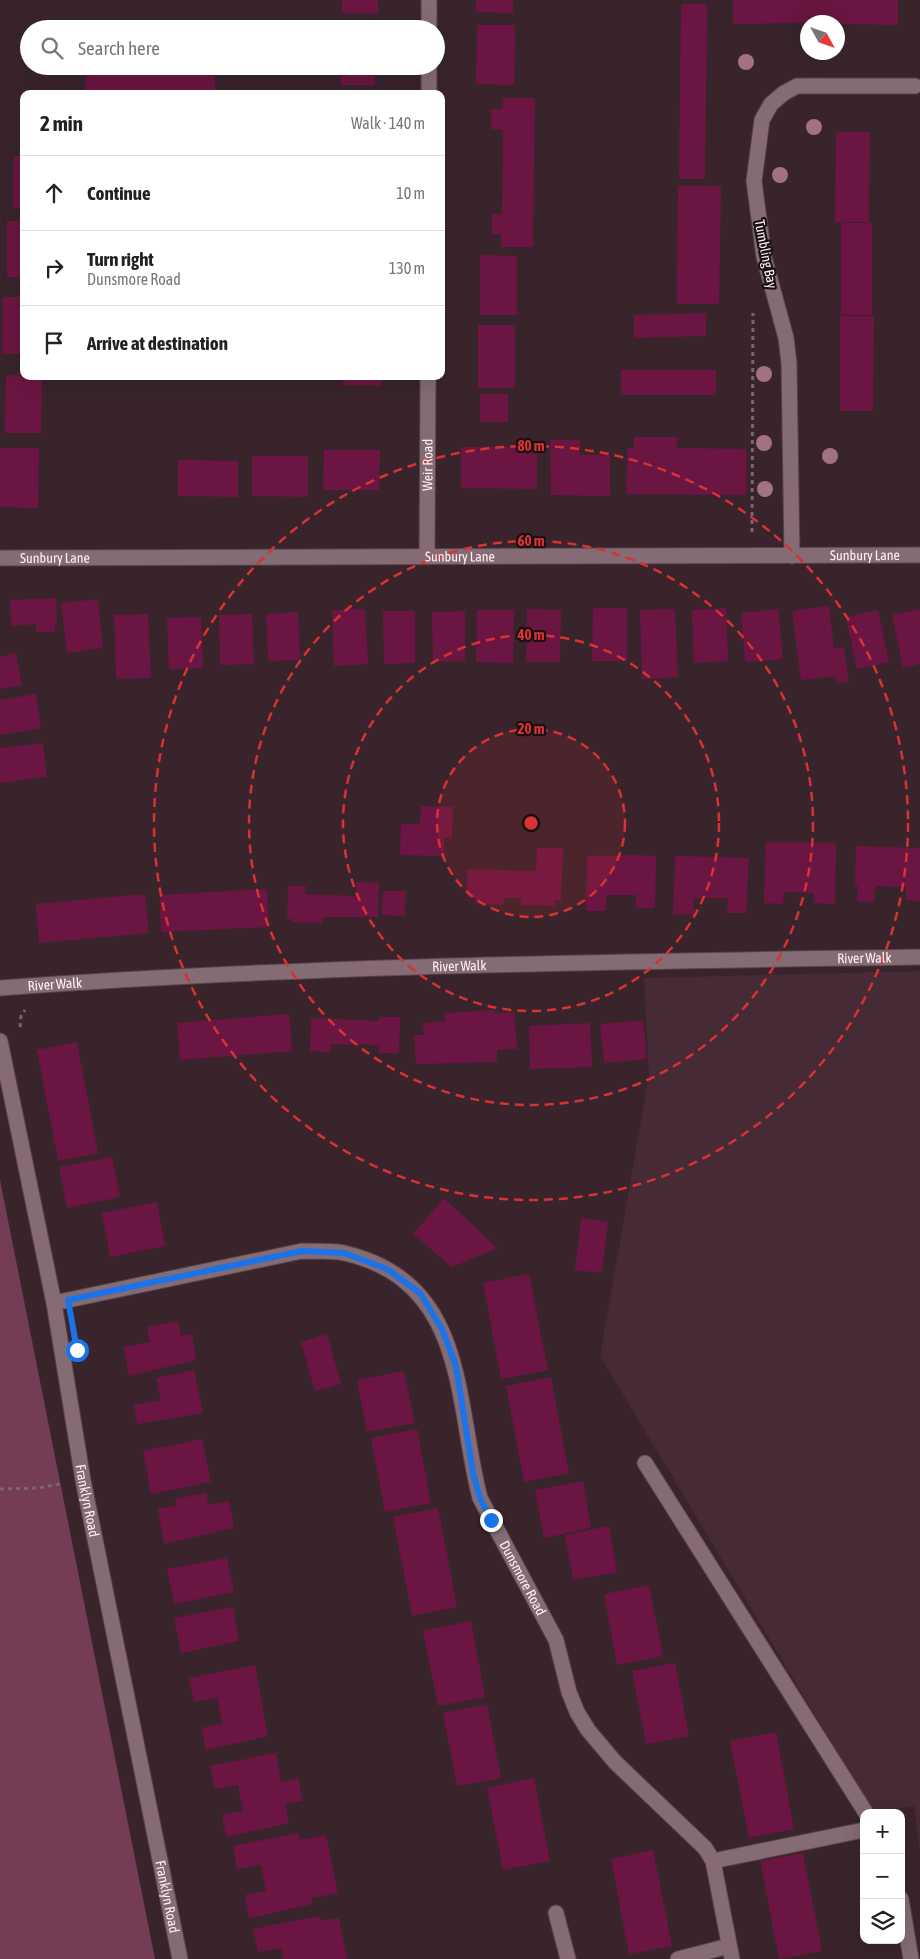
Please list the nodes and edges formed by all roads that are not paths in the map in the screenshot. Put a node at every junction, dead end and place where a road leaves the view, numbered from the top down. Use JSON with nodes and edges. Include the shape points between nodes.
{"nodes":[{"id":1,"x":429,"y":0,"type":"edge"},
{"id":2,"x":429,"y":20,"type":"edge"},
{"id":3,"x":429,"y":75,"type":"edge"},
{"id":4,"x":915,"y":86,"type":"dead end"},
{"id":5,"x":429,"y":90,"type":"edge"},
{"id":6,"x":428,"y":380,"type":"edge"},
{"id":7,"x":427,"y":555,"type":"junction"},
{"id":8,"x":920,"y":555,"type":"edge"},
{"id":9,"x":792,"y":556,"type":"junction"},
{"id":10,"x":0,"y":558,"type":"edge"},
{"id":11,"x":920,"y":957,"type":"edge"},
{"id":12,"x":0,"y":988,"type":"edge"},
{"id":13,"x":0,"y":1041,"type":"edge"},
{"id":14,"x":54,"y":1303,"type":"junction"},
{"id":15,"x":645,"y":1463,"type":"dead end"},
{"id":16,"x":863,"y":1809,"type":"edge"},
{"id":17,"x":860,"y":1831,"type":"edge"},
{"id":18,"x":713,"y":1861,"type":"junction"},
{"id":19,"x":556,"y":1913,"type":"dead end"},
{"id":20,"x":905,"y":1926,"type":"edge"},
{"id":21,"x":731,"y":1952,"type":"edge"},
{"id":22,"x":180,"y":1959,"type":"edge"},
{"id":23,"x":568,"y":1959,"type":"edge"},
{"id":24,"x":678,"y":1959,"type":"edge"},
{"id":25,"x":910,"y":1959,"type":"edge"}],
"edges":[{"from":1,"to":2,"type":"street"},
{"from":3,"to":5,"type":"street"},
{"from":4,"to":9,"type":"street","name":"Tumbling Bay","via":[[797,86],[771,104],[762,120],[754,181],[764,256],[786,338],[789,363]]},
{"from":6,"to":7,"type":"street","name":"Weir Road"},
{"from":7,"to":9,"type":"street","name":"Sunbury Lane"},
{"from":7,"to":10,"type":"street","name":"Sunbury Lane"},
{"from":8,"to":9,"type":"street","name":"Sunbury Lane"},
{"from":11,"to":12,"type":"street","name":"River Walk","via":[[253,973]]},
{"from":13,"to":14,"type":"street","name":"Franklyn Road"},
{"from":14,"to":18,"type":"street","name":"Dunsmore Road","via":[[302,1251],[344,1253],[387,1269],[420,1293],[442,1329],[456,1366],[480,1498],[556,1640],[577,1712],[615,1762],[705,1848]]},
{"from":14,"to":22,"type":"street","name":"Franklyn Road","via":[[83,1480]]},
{"from":15,"to":16,"type":"street"},
{"from":17,"to":18,"type":"street"},
{"from":18,"to":21,"type":"street","name":"Dunsmore Road"},
{"from":19,"to":23,"type":"street"},
{"from":20,"to":25,"type":"street"},
{"from":21,"to":24,"type":"street"}]}
